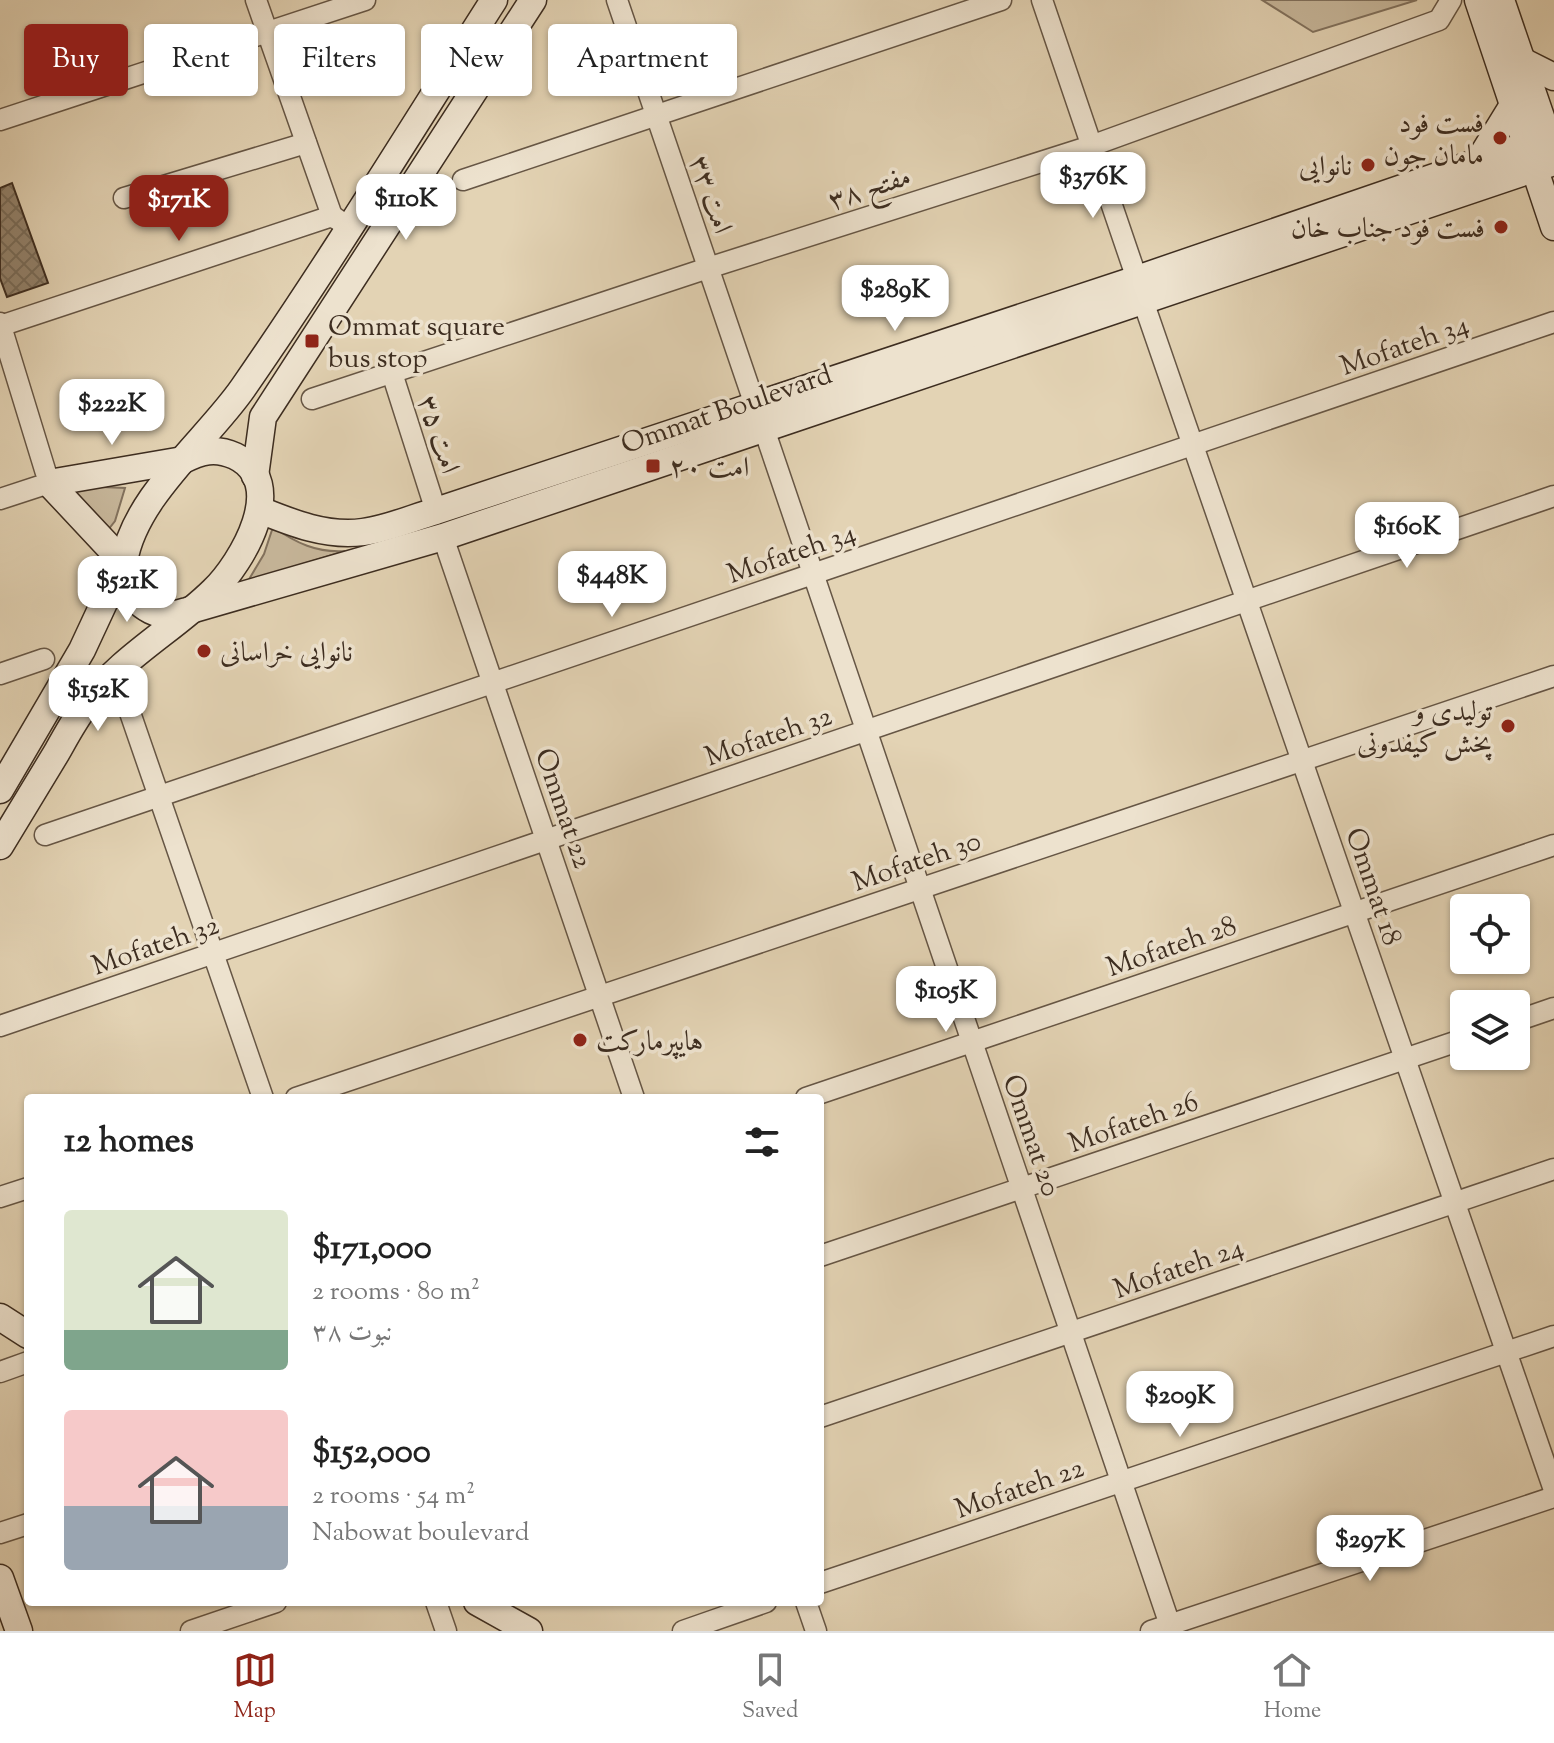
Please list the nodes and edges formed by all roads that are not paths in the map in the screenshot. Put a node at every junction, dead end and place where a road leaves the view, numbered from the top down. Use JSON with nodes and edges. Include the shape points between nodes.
{"nodes":[{"id":1,"x":256,"y":0,"type":"edge"},
{"id":2,"x":365,"y":0,"type":"edge"},
{"id":3,"x":494,"y":0,"type":"edge"},
{"id":4,"x":533,"y":0,"type":"edge"},
{"id":5,"x":617,"y":0,"type":"edge"},
{"id":6,"x":1001,"y":0,"type":"edge"},
{"id":7,"x":1042,"y":0,"type":"edge"},
{"id":8,"x":1451,"y":0,"type":"edge"},
{"id":9,"x":1478,"y":0,"type":"edge"},
{"id":10,"x":1501,"y":0,"type":"edge"},
{"id":11,"x":267,"y":30,"type":"junction"},
{"id":12,"x":1522,"y":61,"type":"junction"},
{"id":13,"x":1554,"y":77,"type":"edge"},
{"id":14,"x":1513,"y":105,"type":"junction"},
{"id":15,"x":655,"y":116,"type":"junction"},
{"id":16,"x":0,"y":120,"type":"edge"},
{"id":17,"x":306,"y":143,"type":"junction"},
{"id":18,"x":1091,"y":146,"type":"junction"},
{"id":19,"x":1545,"y":151,"type":"edge"},
{"id":20,"x":1478,"y":162,"type":"junction"},
{"id":21,"x":463,"y":180,"type":"dead end"},
{"id":22,"x":124,"y":198,"type":"dead end"},
{"id":23,"x":341,"y":222,"type":"junction"},
{"id":24,"x":1554,"y":227,"type":"edge"},
{"id":25,"x":708,"y":268,"type":"junction"},
{"id":26,"x":1140,"y":290,"type":"junction"},
{"id":27,"x":1554,"y":322,"type":"edge"},
{"id":28,"x":0,"y":325,"type":"edge"},
{"id":29,"x":392,"y":373,"type":"junction"},
{"id":30,"x":312,"y":399,"type":"dead end"},
{"id":31,"x":759,"y":417,"type":"junction"},
{"id":32,"x":1193,"y":445,"type":"junction"},
{"id":33,"x":183,"y":460,"type":"junction"},
{"id":34,"x":255,"y":476,"type":"junction"},
{"id":35,"x":49,"y":483,"type":"junction"},
{"id":36,"x":1554,"y":496,"type":"edge"},
{"id":37,"x":0,"y":499,"type":"edge"},
{"id":38,"x":260,"y":510,"type":"junction"},
{"id":39,"x":440,"y":524,"type":"junction"},
{"id":40,"x":123,"y":562,"type":"junction"},
{"id":41,"x":813,"y":574,"type":"junction"},
{"id":42,"x":1247,"y":601,"type":"junction"},
{"id":43,"x":187,"y":611,"type":"junction"},
{"id":44,"x":44,"y":659,"type":"dead end"},
{"id":45,"x":0,"y":674,"type":"edge"},
{"id":46,"x":1554,"y":676,"type":"edge"},
{"id":47,"x":493,"y":683,"type":"junction"},
{"id":48,"x":126,"y":701,"type":"dead end"},
{"id":49,"x":866,"y":731,"type":"junction"},
{"id":50,"x":1302,"y":760,"type":"junction"},
{"id":51,"x":0,"y":790,"type":"edge"},
{"id":52,"x":159,"y":796,"type":"junction"},
{"id":53,"x":45,"y":835,"type":"dead end"},
{"id":54,"x":547,"y":840,"type":"junction"},
{"id":55,"x":1554,"y":845,"type":"edge"},
{"id":56,"x":0,"y":846,"type":"edge"},
{"id":57,"x":920,"y":889,"type":"junction"},
{"id":58,"x":1354,"y":912,"type":"junction"},
{"id":59,"x":213,"y":954,"type":"junction"},
{"id":60,"x":600,"y":996,"type":"junction"},
{"id":61,"x":1554,"y":1008,"type":"edge"},
{"id":62,"x":1530,"y":1016,"type":"edge"},
{"id":63,"x":0,"y":1026,"type":"edge"},
{"id":64,"x":972,"y":1042,"type":"junction"},
{"id":65,"x":1450,"y":1044,"type":"edge"},
{"id":66,"x":1405,"y":1059,"type":"junction"},
{"id":67,"x":262,"y":1094,"type":"edge"},
{"id":68,"x":308,"y":1094,"type":"edge"},
{"id":69,"x":633,"y":1094,"type":"edge"},
{"id":70,"x":818,"y":1094,"type":"edge"},
{"id":71,"x":1554,"y":1169,"type":"edge"},
{"id":72,"x":1021,"y":1188,"type":"junction"},
{"id":73,"x":24,"y":1189,"type":"edge"},
{"id":74,"x":0,"y":1197,"type":"edge"},
{"id":75,"x":1455,"y":1203,"type":"junction"},
{"id":76,"x":824,"y":1255,"type":"edge"},
{"id":77,"x":0,"y":1317,"type":"edge"},
{"id":78,"x":24,"y":1332,"type":"edge"},
{"id":79,"x":1071,"y":1332,"type":"junction"},
{"id":80,"x":1554,"y":1336,"type":"edge"},
{"id":81,"x":1506,"y":1352,"type":"junction"},
{"id":82,"x":24,"y":1363,"type":"edge"},
{"id":83,"x":0,"y":1372,"type":"edge"},
{"id":84,"x":824,"y":1416,"type":"edge"},
{"id":85,"x":1121,"y":1482,"type":"junction"},
{"id":86,"x":1554,"y":1490,"type":"edge"},
{"id":87,"x":1554,"y":1497,"type":"edge"},
{"id":88,"x":24,"y":1525,"type":"edge"},
{"id":89,"x":0,"y":1533,"type":"edge"},
{"id":90,"x":0,"y":1578,"type":"edge"},
{"id":91,"x":824,"y":1582,"type":"edge"},
{"id":92,"x":264,"y":1606,"type":"edge"},
{"id":93,"x":437,"y":1606,"type":"edge"},
{"id":94,"x":484,"y":1606,"type":"edge"},
{"id":95,"x":755,"y":1606,"type":"edge"},
{"id":96,"x":807,"y":1606,"type":"edge"},
{"id":97,"x":1165,"y":1629,"type":"edge"},
{"id":98,"x":19,"y":1631,"type":"edge"},
{"id":99,"x":191,"y":1631,"type":"edge"},
{"id":100,"x":446,"y":1631,"type":"edge"},
{"id":101,"x":529,"y":1631,"type":"edge"},
{"id":102,"x":683,"y":1631,"type":"edge"},
{"id":103,"x":816,"y":1631,"type":"edge"}],
"edges":[{"from":1,"to":11,"type":"street"},
{"from":2,"to":11,"type":"street"},
{"from":3,"to":23,"type":"main road"},
{"from":4,"to":34,"type":"main road","via":[[263,417]]},
{"from":5,"to":15,"type":"street","name":"امت ۳۳"},
{"from":6,"to":15,"type":"street"},
{"from":7,"to":18,"type":"street","name":"Ommat 18"},
{"from":8,"to":18,"type":"street","name":"مفتح ۳۸","via":[[1439,20]]},
{"from":9,"to":14,"type":"main road"},
{"from":10,"to":12,"type":"main road"},
{"from":11,"to":16,"type":"street"},
{"from":11,"to":17,"type":"street"},
{"from":12,"to":13,"type":"main road"},
{"from":12,"to":19,"type":"main road"},
{"from":14,"to":19,"type":"main road"},
{"from":14,"to":20,"type":"main road"},
{"from":15,"to":21,"type":"street"},
{"from":15,"to":25,"type":"street","name":"امت ۳۳"},
{"from":17,"to":22,"type":"street"},
{"from":17,"to":23,"type":"street"},
{"from":18,"to":25,"type":"street","name":"مفتح ۳۸"},
{"from":18,"to":26,"type":"street","name":"Ommat 18"},
{"from":19,"to":20,"type":"main road","name":"Ommat Boulevard"},
{"from":19,"to":24,"type":"main road"},
{"from":19,"to":26,"type":"main road","name":"Ommat Boulevard"},
{"from":20,"to":26,"type":"main road","name":"Ommat Boulevard"},
{"from":23,"to":28,"type":"street"},
{"from":23,"to":33,"type":"main road","via":[[235,400]]},
{"from":25,"to":29,"type":"street","name":"مفتح ۳۸"},
{"from":25,"to":31,"type":"street","name":"امت ۳۳"},
{"from":26,"to":31,"type":"main road","name":"Ommat Boulevard"},
{"from":26,"to":32,"type":"street","name":"Ommat 18"},
{"from":27,"to":32,"type":"street","name":"Mofateh 34"},
{"from":28,"to":35,"type":"street"},
{"from":29,"to":30,"type":"street","name":"مفتح ۳۸"},
{"from":29,"to":39,"type":"street","name":"امت ۳۵"},
{"from":31,"to":39,"type":"main road","name":"Ommat Boulevard"},
{"from":31,"to":41,"type":"street","name":"Ommat 20"},
{"from":32,"to":41,"type":"street","name":"Mofateh 34"},
{"from":32,"to":42,"type":"street","name":"Ommat 18"},
{"from":33,"to":34,"type":"main road","via":[[202,451],[223,451],[242,460]]},
{"from":33,"to":35,"type":"main road"},
{"from":33,"to":40,"type":"main road","via":[[157,491]]},
{"from":34,"to":38,"type":"main road"},
{"from":35,"to":37,"type":"street"},
{"from":35,"to":40,"type":"main road"},
{"from":36,"to":42,"type":"street","name":"Mofateh 32"},
{"from":38,"to":39,"type":"main road","name":"Ommat Boulevard","via":[[324,531]]},
{"from":38,"to":43,"type":"main road","via":[[233,568]]},
{"from":39,"to":43,"type":"main road","name":"Ommat Boulevard"},
{"from":39,"to":47,"type":"street","name":"Ommat 22"},
{"from":40,"to":43,"type":"main road","via":[[134,599],[169,615]]},
{"from":40,"to":51,"type":"main road","via":[[82,650]]},
{"from":41,"to":47,"type":"street","name":"Mofateh 34"},
{"from":41,"to":49,"type":"street","name":"Ommat 20"},
{"from":42,"to":49,"type":"street","name":"Mofateh 32"},
{"from":42,"to":50,"type":"street","name":"Ommat 18"},
{"from":43,"to":56,"type":"main road","via":[[116,670],[85,706]]},
{"from":44,"to":45,"type":"street"},
{"from":46,"to":50,"type":"street","name":"Mofateh 30"},
{"from":47,"to":52,"type":"street","name":"Mofateh 34"},
{"from":47,"to":54,"type":"street","name":"Ommat 22"},
{"from":48,"to":52,"type":"street"},
{"from":49,"to":54,"type":"street","name":"Mofateh 32"},
{"from":49,"to":57,"type":"street","name":"Ommat 20"},
{"from":50,"to":57,"type":"street","name":"Mofateh 30"},
{"from":50,"to":58,"type":"street","name":"Ommat 18"},
{"from":52,"to":53,"type":"street","name":"Mofateh 34"},
{"from":52,"to":59,"type":"street"},
{"from":54,"to":59,"type":"street","name":"Mofateh 32"},
{"from":54,"to":60,"type":"street","name":"Ommat 22"},
{"from":55,"to":58,"type":"street","name":"Mofateh 28"},
{"from":57,"to":60,"type":"street","name":"Mofateh 30"},
{"from":57,"to":64,"type":"street","name":"Ommat 20"},
{"from":58,"to":64,"type":"street","name":"Mofateh 28"},
{"from":58,"to":66,"type":"street","name":"Ommat 18"},
{"from":59,"to":63,"type":"street","name":"Mofateh 32"},
{"from":59,"to":67,"type":"street"},
{"from":60,"to":68,"type":"street","name":"Mofateh 30"},
{"from":60,"to":69,"type":"street","name":"Ommat 22"},
{"from":61,"to":62,"type":"street"},
{"from":64,"to":70,"type":"street","name":"Mofateh 28"},
{"from":64,"to":72,"type":"street","name":"Ommat 20"},
{"from":65,"to":66,"type":"street","name":"Mofateh 26"},
{"from":66,"to":72,"type":"street","name":"Mofateh 26"},
{"from":66,"to":75,"type":"street","name":"Ommat 18"},
{"from":71,"to":75,"type":"street","name":"Mofateh 24"},
{"from":72,"to":76,"type":"street","name":"Mofateh 26"},
{"from":72,"to":79,"type":"street","name":"Ommat 20"},
{"from":73,"to":74,"type":"street"},
{"from":75,"to":79,"type":"street","name":"Mofateh 24"},
{"from":75,"to":81,"type":"street","name":"Ommat 18"},
{"from":77,"to":78,"type":"main road"},
{"from":79,"to":84,"type":"street","name":"Mofateh 24"},
{"from":79,"to":85,"type":"street","name":"Ommat 20"},
{"from":80,"to":81,"type":"street","name":"Mofateh 22"},
{"from":81,"to":85,"type":"street","name":"Mofateh 22"},
{"from":81,"to":86,"type":"street","name":"Ommat 18"},
{"from":82,"to":83,"type":"street"},
{"from":85,"to":91,"type":"street","name":"Mofateh 22"},
{"from":85,"to":97,"type":"street","name":"Ommat 20"},
{"from":87,"to":97,"type":"street"},
{"from":88,"to":89,"type":"street"},
{"from":90,"to":98,"type":"main road"},
{"from":92,"to":99,"type":"street"},
{"from":93,"to":100,"type":"street"},
{"from":94,"to":101,"type":"main road"},
{"from":95,"to":102,"type":"street"},
{"from":96,"to":103,"type":"street"}]}
